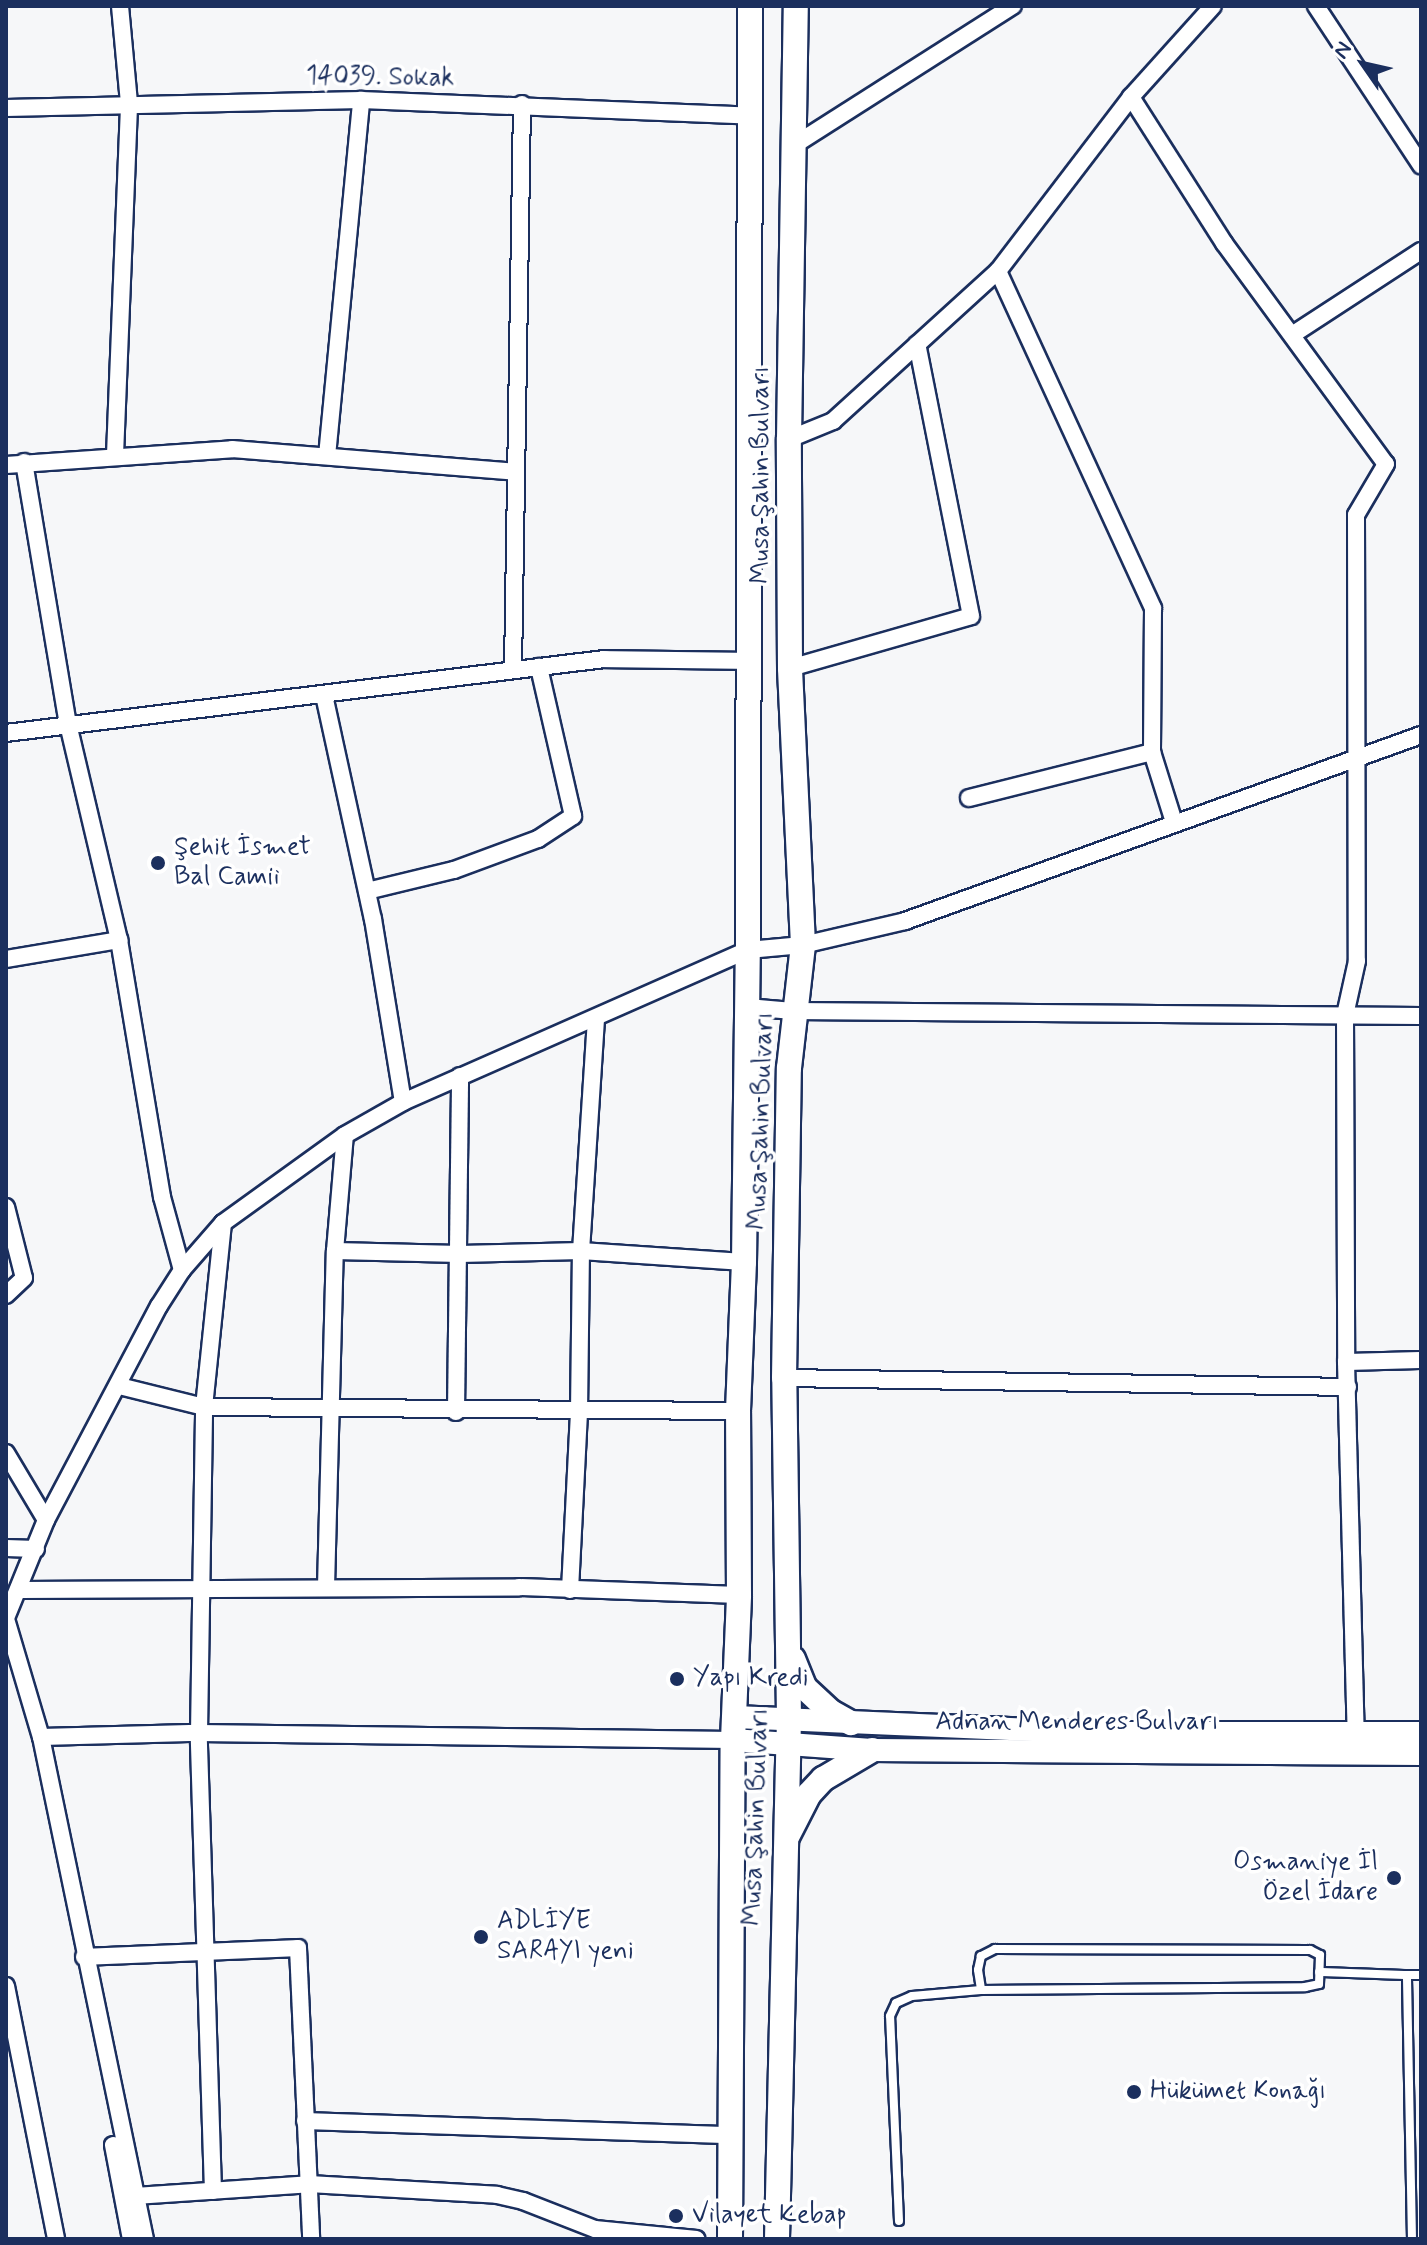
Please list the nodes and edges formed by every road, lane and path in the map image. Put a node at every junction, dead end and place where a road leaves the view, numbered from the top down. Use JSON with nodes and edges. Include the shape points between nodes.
{"nodes":[{"id":1,"x":120,"y":6,"type":"edge"},
{"id":2,"x":750,"y":6,"type":"edge"},
{"id":3,"x":796,"y":6,"type":"edge"},
{"id":4,"x":1013,"y":6,"type":"edge"},
{"id":5,"x":1213,"y":6,"type":"edge"},
{"id":6,"x":1316,"y":6,"type":"edge"},
{"id":7,"x":1131,"y":97,"type":"junction"},
{"id":8,"x":361,"y":100,"type":"junction"},
{"id":9,"x":129,"y":103,"type":"junction"},
{"id":10,"x":522,"y":104,"type":"junction"},
{"id":11,"x":6,"y":108,"type":"edge"},
{"id":12,"x":753,"y":116,"type":"junction"},
{"id":13,"x":796,"y":144,"type":"junction"},
{"id":14,"x":1421,"y":165,"type":"edge"},
{"id":15,"x":1421,"y":251,"type":"edge"},
{"id":16,"x":998,"y":271,"type":"junction"},
{"id":17,"x":1292,"y":335,"type":"junction"},
{"id":18,"x":917,"y":344,"type":"junction"},
{"id":19,"x":789,"y":439,"type":"junction"},
{"id":20,"x":115,"y":455,"type":"junction"},
{"id":21,"x":327,"y":456,"type":"junction"},
{"id":22,"x":24,"y":462,"type":"junction"},
{"id":23,"x":6,"y":465,"type":"edge"},
{"id":24,"x":516,"y":472,"type":"junction"},
{"id":25,"x":747,"y":661,"type":"junction"},
{"id":26,"x":539,"y":667,"type":"junction"},
{"id":27,"x":790,"y":668,"type":"junction"},
{"id":28,"x":513,"y":670,"type":"junction"},
{"id":29,"x":324,"y":695,"type":"junction"},
{"id":30,"x":68,"y":724,"type":"junction"},
{"id":31,"x":6,"y":733,"type":"edge"},
{"id":32,"x":1421,"y":735,"type":"edge"},
{"id":33,"x":1152,"y":752,"type":"junction"},
{"id":34,"x":1358,"y":758,"type":"junction"},
{"id":35,"x":969,"y":798,"type":"dead end"},
{"id":36,"x":1174,"y":822,"type":"junction"},
{"id":37,"x":367,"y":891,"type":"junction"},
{"id":38,"x":119,"y":940,"type":"junction"},
{"id":39,"x":803,"y":945,"type":"junction"},
{"id":40,"x":748,"y":950,"type":"junction"},
{"id":41,"x":6,"y":959,"type":"edge"},
{"id":42,"x":747,"y":1007,"type":"junction"},
{"id":43,"x":793,"y":1011,"type":"junction"},
{"id":44,"x":1345,"y":1015,"type":"junction"},
{"id":45,"x":1421,"y":1016,"type":"edge"},
{"id":46,"x":596,"y":1019,"type":"junction"},
{"id":47,"x":460,"y":1076,"type":"junction"},
{"id":48,"x":403,"y":1102,"type":"junction"},
{"id":49,"x":345,"y":1135,"type":"junction"},
{"id":50,"x":6,"y":1207,"type":"edge"},
{"id":51,"x":223,"y":1223,"type":"junction"},
{"id":52,"x":335,"y":1251,"type":"junction"},
{"id":53,"x":581,"y":1251,"type":"junction"},
{"id":54,"x":460,"y":1254,"type":"junction"},
{"id":55,"x":744,"y":1262,"type":"junction"},
{"id":56,"x":182,"y":1270,"type":"junction"},
{"id":57,"x":6,"y":1295,"type":"edge"},
{"id":58,"x":1421,"y":1360,"type":"edge"},
{"id":59,"x":1346,"y":1362,"type":"junction"},
{"id":60,"x":784,"y":1378,"type":"junction"},
{"id":61,"x":119,"y":1386,"type":"junction"},
{"id":62,"x":1348,"y":1387,"type":"junction"},
{"id":63,"x":329,"y":1406,"type":"junction"},
{"id":64,"x":204,"y":1407,"type":"junction"},
{"id":65,"x":738,"y":1411,"type":"junction"},
{"id":66,"x":456,"y":1412,"type":"junction"},
{"id":67,"x":579,"y":1412,"type":"junction"},
{"id":68,"x":6,"y":1453,"type":"edge"},
{"id":69,"x":46,"y":1520,"type":"junction"},
{"id":70,"x":6,"y":1548,"type":"edge"},
{"id":71,"x":36,"y":1549,"type":"junction"},
{"id":72,"x":326,"y":1587,"type":"junction"},
{"id":73,"x":202,"y":1589,"type":"junction"},
{"id":74,"x":20,"y":1590,"type":"junction"},
{"id":75,"x":570,"y":1590,"type":"junction"},
{"id":76,"x":739,"y":1595,"type":"junction"},
{"id":77,"x":6,"y":1618,"type":"edge"},
{"id":78,"x":6,"y":1647,"type":"edge"},
{"id":79,"x":789,"y":1717,"type":"junction"},
{"id":80,"x":851,"y":1723,"type":"junction"},
{"id":81,"x":734,"y":1729,"type":"junction"},
{"id":82,"x":1356,"y":1732,"type":"junction"},
{"id":83,"x":199,"y":1733,"type":"junction"},
{"id":84,"x":1421,"y":1733,"type":"edge"},
{"id":85,"x":41,"y":1737,"type":"junction"},
{"id":86,"x":787,"y":1745,"type":"junction"},
{"id":87,"x":872,"y":1750,"type":"junction"},
{"id":88,"x":1421,"y":1754,"type":"edge"},
{"id":89,"x":784,"y":1845,"type":"junction"},
{"id":90,"x":205,"y":1951,"type":"junction"},
{"id":91,"x":84,"y":1957,"type":"junction"},
{"id":92,"x":1319,"y":1972,"type":"junction"},
{"id":93,"x":1407,"y":1975,"type":"junction"},
{"id":94,"x":1421,"y":1975,"type":"edge"},
{"id":95,"x":6,"y":1986,"type":"edge"},
{"id":96,"x":981,"y":1990,"type":"junction"},
{"id":97,"x":1408,"y":2037,"type":"junction"},
{"id":98,"x":1421,"y":2037,"type":"edge"},
{"id":99,"x":305,"y":2121,"type":"junction"},
{"id":100,"x":731,"y":2135,"type":"junction"},
{"id":101,"x":309,"y":2184,"type":"junction"},
{"id":102,"x":213,"y":2191,"type":"junction"},
{"id":103,"x":135,"y":2196,"type":"junction"},
{"id":104,"x":899,"y":2221,"type":"dead end"},
{"id":105,"x":56,"y":2239,"type":"edge"},
{"id":106,"x":131,"y":2239,"type":"edge"},
{"id":107,"x":145,"y":2239,"type":"edge"},
{"id":108,"x":311,"y":2239,"type":"edge"},
{"id":109,"x":697,"y":2239,"type":"edge"},
{"id":110,"x":730,"y":2239,"type":"edge"},
{"id":111,"x":777,"y":2239,"type":"edge"},
{"id":112,"x":1412,"y":2239,"type":"edge"}],
"edges":[{"from":1,"to":9,"type":"street"},
{"from":2,"to":12,"type":"main road","name":"Musa Şahin Bulvarı"},
{"from":3,"to":13,"type":"main road","name":"Musa Şahin Bulvarı"},
{"from":4,"to":13,"type":"street"},
{"from":5,"to":7,"type":"street"},
{"from":6,"to":14,"type":"street"},
{"from":7,"to":16,"type":"street"},
{"from":7,"to":17,"type":"street","via":[[1224,243]]},
{"from":8,"to":9,"type":"street","name":"14039. Sokak"},
{"from":8,"to":10,"type":"street","name":"14039. Sokak"},
{"from":8,"to":21,"type":"street"},
{"from":9,"to":11,"type":"street","name":"14039. Sokak"},
{"from":9,"to":20,"type":"street"},
{"from":10,"to":12,"type":"street","name":"14039. Sokak"},
{"from":10,"to":24,"type":"street"},
{"from":12,"to":25,"type":"main road","name":"Musa Şahin Bulvarı"},
{"from":13,"to":19,"type":"main road","name":"Musa Şahin Bulvarı"},
{"from":15,"to":17,"type":"street"},
{"from":16,"to":18,"type":"street"},
{"from":16,"to":33,"type":"street","via":[[1153,608]]},
{"from":17,"to":34,"type":"street","via":[[1386,464],[1356,515]]},
{"from":18,"to":19,"type":"street","via":[[833,421]]},
{"from":18,"to":27,"type":"street","via":[[971,616]]},
{"from":19,"to":27,"type":"main road","name":"Musa Şahin Bulvarı"},
{"from":20,"to":21,"type":"street","via":[[232,449]]},
{"from":20,"to":22,"type":"street"},
{"from":21,"to":24,"type":"street"},
{"from":22,"to":23,"type":"street"},
{"from":22,"to":30,"type":"street"},
{"from":24,"to":28,"type":"street"},
{"from":25,"to":26,"type":"street","via":[[604,659]]},
{"from":25,"to":40,"type":"main road","name":"Musa Şahin Bulvarı"},
{"from":26,"to":28,"type":"street"},
{"from":26,"to":37,"type":"street","via":[[573,816],[538,839],[454,870]]},
{"from":27,"to":39,"type":"main road","name":"Musa Şahin Bulvarı"},
{"from":28,"to":29,"type":"street"},
{"from":29,"to":30,"type":"street"},
{"from":29,"to":37,"type":"street"},
{"from":30,"to":31,"type":"street"},
{"from":30,"to":38,"type":"street"},
{"from":32,"to":34,"type":"street"},
{"from":33,"to":35,"type":"street"},
{"from":33,"to":36,"type":"street"},
{"from":34,"to":36,"type":"street"},
{"from":34,"to":44,"type":"street","via":[[1357,961]]},
{"from":36,"to":39,"type":"street","via":[[905,921]]},
{"from":37,"to":48,"type":"street"},
{"from":38,"to":41,"type":"street"},
{"from":38,"to":56,"type":"street","via":[[162,1197]]},
{"from":39,"to":40,"type":"street"},
{"from":39,"to":43,"type":"main road","name":"Musa Şahin Bulvarı"},
{"from":40,"to":42,"type":"main road","name":"Musa Şahin Bulvarı"},
{"from":40,"to":46,"type":"street"},
{"from":42,"to":43,"type":"street"},
{"from":42,"to":55,"type":"main road","name":"Musa Şahin Bulvarı"},
{"from":43,"to":44,"type":"street"},
{"from":43,"to":60,"type":"main road","name":"Musa Şahin Bulvarı"},
{"from":44,"to":45,"type":"street"},
{"from":44,"to":59,"type":"street"},
{"from":46,"to":47,"type":"street"},
{"from":46,"to":53,"type":"street"},
{"from":47,"to":48,"type":"street"},
{"from":47,"to":54,"type":"street"},
{"from":48,"to":49,"type":"street"},
{"from":49,"to":51,"type":"street"},
{"from":49,"to":52,"type":"street"},
{"from":50,"to":57,"type":"street","via":[[24,1278]]},
{"from":51,"to":56,"type":"street"},
{"from":51,"to":64,"type":"street"},
{"from":52,"to":54,"type":"street"},
{"from":52,"to":63,"type":"street"},
{"from":53,"to":54,"type":"street"},
{"from":53,"to":55,"type":"street"},
{"from":53,"to":67,"type":"street"},
{"from":54,"to":66,"type":"street"},
{"from":55,"to":65,"type":"main road","name":"Musa Şahin Bulvarı"},
{"from":56,"to":61,"type":"street"},
{"from":58,"to":59,"type":"street"},
{"from":59,"to":62,"type":"street"},
{"from":60,"to":62,"type":"street"},
{"from":60,"to":79,"type":"main road","name":"Musa Şahin Bulvarı"},
{"from":60,"to":80,"type":"main road","via":[[794,1454],[793,1663],[805,1688]]},
{"from":61,"to":64,"type":"street"},
{"from":61,"to":69,"type":"street"},
{"from":62,"to":82,"type":"street"},
{"from":63,"to":64,"type":"street"},
{"from":63,"to":66,"type":"street"},
{"from":63,"to":72,"type":"street"},
{"from":64,"to":73,"type":"street"},
{"from":65,"to":67,"type":"street"},
{"from":65,"to":76,"type":"main road","name":"Musa Şahin Bulvarı"},
{"from":66,"to":67,"type":"street"},
{"from":67,"to":75,"type":"street"},
{"from":68,"to":69,"type":"street"},
{"from":69,"to":71,"type":"street"},
{"from":70,"to":71,"type":"street"},
{"from":71,"to":74,"type":"street"},
{"from":72,"to":73,"type":"street"},
{"from":72,"to":75,"type":"street"},
{"from":73,"to":74,"type":"street"},
{"from":73,"to":83,"type":"street"},
{"from":74,"to":77,"type":"street"},
{"from":75,"to":76,"type":"street"},
{"from":76,"to":81,"type":"main road","name":"Musa Şahin Bulvarı"},
{"from":77,"to":85,"type":"street"},
{"from":78,"to":106,"type":"street","via":[[45,1794]]},
{"from":79,"to":80,"type":"main road","name":"Adnan Menderes Bulvarı"},
{"from":79,"to":81,"type":"main road","name":"Adnan Menderes Bulvarı"},
{"from":79,"to":86,"type":"main road","name":"Musa Şahin Bulvarı"},
{"from":80,"to":82,"type":"main road","name":"Adnan Menderes Bulvarı","via":[[1102,1733]]},
{"from":81,"to":83,"type":"street"},
{"from":81,"to":86,"type":"main road","name":"Adnan Menderes Bulvarı"},
{"from":81,"to":100,"type":"main road","name":"Musa Şahin Bulvarı"},
{"from":82,"to":84,"type":"main road","name":"Adnan Menderes Bulvarı"},
{"from":83,"to":85,"type":"street"},
{"from":83,"to":90,"type":"street"},
{"from":85,"to":91,"type":"street"},
{"from":86,"to":87,"type":"main road","name":"Adnan Menderes Bulvarı"},
{"from":86,"to":89,"type":"main road","name":"Musa Şahin Bulvarı"},
{"from":87,"to":88,"type":"main road","name":"Adnan Menderes Bulvarı"},
{"from":87,"to":89,"type":"main road","via":[[823,1779],[809,1794]]},
{"from":89,"to":111,"type":"main road","name":"Musa Şahin Bulvarı"},
{"from":90,"to":91,"type":"street"},
{"from":90,"to":99,"type":"street","via":[[298,1948]]},
{"from":90,"to":102,"type":"street"},
{"from":91,"to":103,"type":"street"},
{"from":92,"to":93,"type":"lane"},
{"from":92,"to":96,"type":"lane","via":[[1319,1984],[1305,1987]]},
{"from":92,"to":96,"type":"lane","via":[[1320,1955],[1310,1950],[995,1949],[981,1956]]},
{"from":93,"to":94,"type":"lane"},
{"from":93,"to":97,"type":"lane"},
{"from":95,"to":105,"type":"street"},
{"from":96,"to":104,"type":"lane","via":[[912,1996],[896,2003],[890,2016]]},
{"from":97,"to":98,"type":"lane"},
{"from":97,"to":112,"type":"lane"},
{"from":99,"to":100,"type":"street"},
{"from":99,"to":101,"type":"street"},
{"from":100,"to":110,"type":"main road","name":"Musa Şahin Bulvarı"},
{"from":101,"to":102,"type":"street"},
{"from":101,"to":108,"type":"street"},
{"from":101,"to":109,"type":"street","via":[[497,2195],[595,2229]]},
{"from":102,"to":103,"type":"street"},
{"from":103,"to":107,"type":"street"}]}
